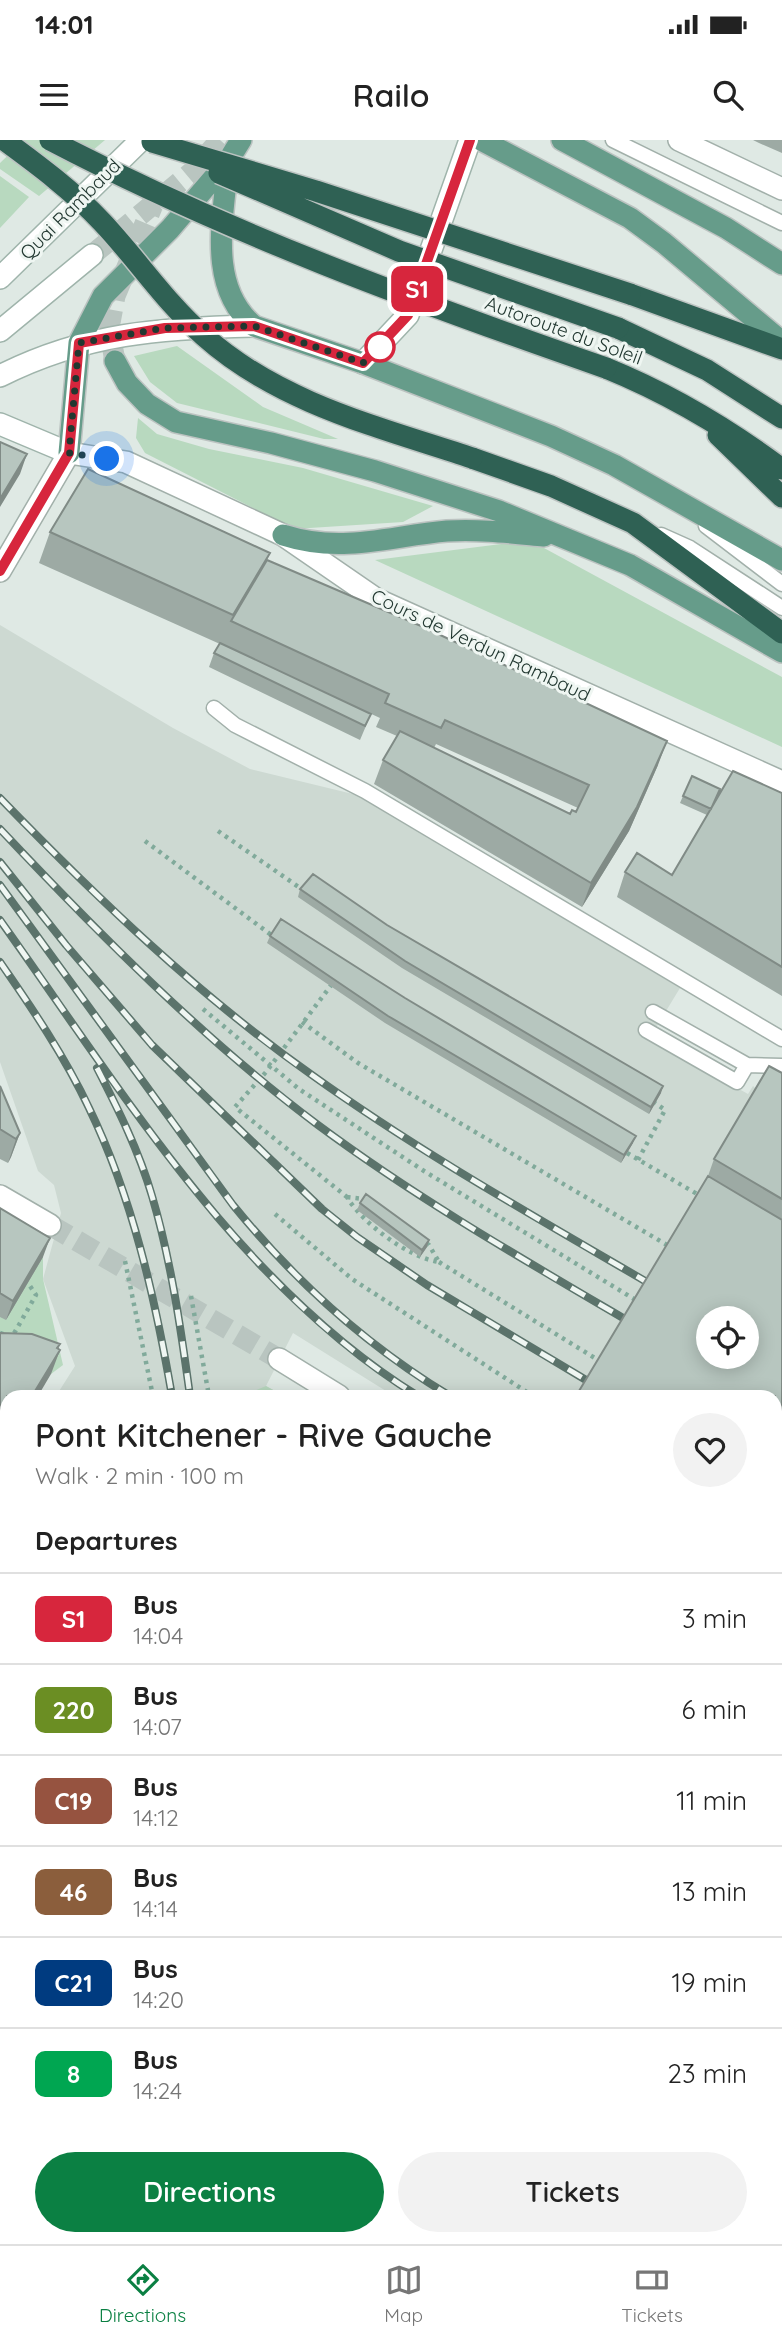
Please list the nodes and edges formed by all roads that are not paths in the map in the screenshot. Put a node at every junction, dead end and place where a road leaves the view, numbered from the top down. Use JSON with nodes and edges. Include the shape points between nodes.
{"nodes":[{"id":1,"x":4,"y":140,"type":"edge"},
{"id":2,"x":50,"y":140,"type":"edge"},
{"id":3,"x":241,"y":140,"type":"edge"},
{"id":4,"x":470,"y":140,"type":"edge"},
{"id":5,"x":481,"y":140,"type":"edge"},
{"id":6,"x":562,"y":140,"type":"edge"},
{"id":7,"x":613,"y":140,"type":"edge"},
{"id":8,"x":679,"y":140,"type":"edge"},
{"id":9,"x":146,"y":141,"type":"edge"},
{"id":10,"x":228,"y":161,"type":"junction"},
{"id":11,"x":782,"y":189,"type":"edge"},
{"id":12,"x":782,"y":223,"type":"edge"},
{"id":13,"x":92,"y":255,"type":"tunnel mouth"},
{"id":14,"x":782,"y":264,"type":"edge"},
{"id":15,"x":0,"y":278,"type":"edge"},
{"id":16,"x":254,"y":326,"type":"junction"},
{"id":17,"x":0,"y":331,"type":"edge"},
{"id":18,"x":782,"y":342,"type":"edge"},
{"id":19,"x":79,"y":343,"type":"junction"},
{"id":20,"x":782,"y":349,"type":"edge"},
{"id":21,"x":115,"y":361,"type":"tunnel mouth"},
{"id":22,"x":363,"y":363,"type":"junction"},
{"id":23,"x":0,"y":376,"type":"edge"},
{"id":24,"x":689,"y":407,"type":"junction"},
{"id":25,"x":782,"y":418,"type":"edge"},
{"id":26,"x":0,"y":424,"type":"edge"},
{"id":27,"x":69,"y":453,"type":"junction"},
{"id":28,"x":782,"y":469,"type":"edge"},
{"id":29,"x":782,"y":497,"type":"edge"},
{"id":30,"x":668,"y":498,"type":"junction"},
{"id":31,"x":634,"y":523,"type":"junction"},
{"id":32,"x":283,"y":535,"type":"junction"},
{"id":33,"x":569,"y":539,"type":"junction"},
{"id":34,"x":782,"y":560,"type":"edge"},
{"id":35,"x":0,"y":571,"type":"edge"},
{"id":36,"x":782,"y":584,"type":"edge"},
{"id":37,"x":782,"y":608,"type":"edge"},
{"id":38,"x":782,"y":633,"type":"edge"},
{"id":39,"x":782,"y":652,"type":"edge"},
{"id":40,"x":214,"y":708,"type":"dead end"},
{"id":41,"x":782,"y":782,"type":"edge"},
{"id":42,"x":653,"y":1012,"type":"dead end"},
{"id":43,"x":646,"y":1030,"type":"dead end"},
{"id":44,"x":782,"y":1039,"type":"edge"},
{"id":45,"x":747,"y":1065,"type":"junction"},
{"id":46,"x":782,"y":1066,"type":"edge"},
{"id":47,"x":0,"y":1196,"type":"edge"},
{"id":48,"x":50,"y":1225,"type":"tunnel mouth"},
{"id":49,"x":279,"y":1359,"type":"tunnel mouth"},
{"id":50,"x":329,"y":1390,"type":"edge"}],
"edges":[{"from":1,"to":31,"type":"highway","bridge":true,"via":[[101,221],[174,307],[234,360],[332,412],[551,486]]},
{"from":2,"to":24,"type":"highway","name":"Autoroute du Soleil","bridge":true,"via":[[137,184],[337,271],[606,368]]},
{"from":3,"to":10,"type":"main road"},
{"from":4,"to":22,"type":"street","via":[[408,315]]},
{"from":5,"to":18,"type":"main road","via":[[630,218]]},
{"from":6,"to":14,"type":"main road","via":[[726,228]]},
{"from":7,"to":12,"type":"lane"},
{"from":8,"to":11,"type":"street"},
{"from":9,"to":15,"type":"street","name":"Quai Rambaud"},
{"from":9,"to":20,"type":"highway","bridge":true,"via":[[316,191],[652,301]]},
{"from":9,"to":25,"type":"highway","name":"Autoroute du Soleil","bridge":true,"via":[[399,251],[618,328],[707,370]]},
{"from":10,"to":16,"type":"main road","via":[[222,268],[232,301]]},
{"from":10,"to":19,"type":"main road","via":[[170,229],[103,296]]},
{"from":13,"to":17,"type":"street"},
{"from":16,"to":19,"type":"street","via":[[165,328]]},
{"from":16,"to":22,"type":"main road"},
{"from":19,"to":23,"type":"street"},
{"from":19,"to":27,"type":"main road"},
{"from":21,"to":33,"type":"main road","via":[[127,383],[147,404],[176,422],[375,471]]},
{"from":22,"to":30,"type":"main road","via":[[551,436]]},
{"from":24,"to":28,"type":"highway","name":"Autoroute du Soleil"},
{"from":24,"to":29,"type":"highway"},
{"from":26,"to":27,"type":"street","name":"Cours de Verdun Rambaud"},
{"from":27,"to":32,"type":"street","name":"Cours de Verdun Rambaud","via":[[126,462]]},
{"from":27,"to":35,"type":"street"},
{"from":30,"to":34,"type":"main road"},
{"from":30,"to":36,"type":"lane"},
{"from":31,"to":37,"type":"lane","via":[[690,548]]},
{"from":31,"to":38,"type":"highway"},
{"from":32,"to":33,"type":"main road","via":[[309,543],[346,545],[475,530]]},
{"from":32,"to":41,"type":"street","name":"Cours de Verdun Rambaud","via":[[376,599]]},
{"from":33,"to":39,"type":"main road","via":[[630,565]]},
{"from":40,"to":44,"type":"lane","via":[[235,724],[365,791]]},
{"from":42,"to":45,"type":"lane"},
{"from":43,"to":45,"type":"lane","via":[[737,1082]]},
{"from":45,"to":46,"type":"lane"},
{"from":47,"to":48,"type":"street"},
{"from":49,"to":50,"type":"street"}]}
